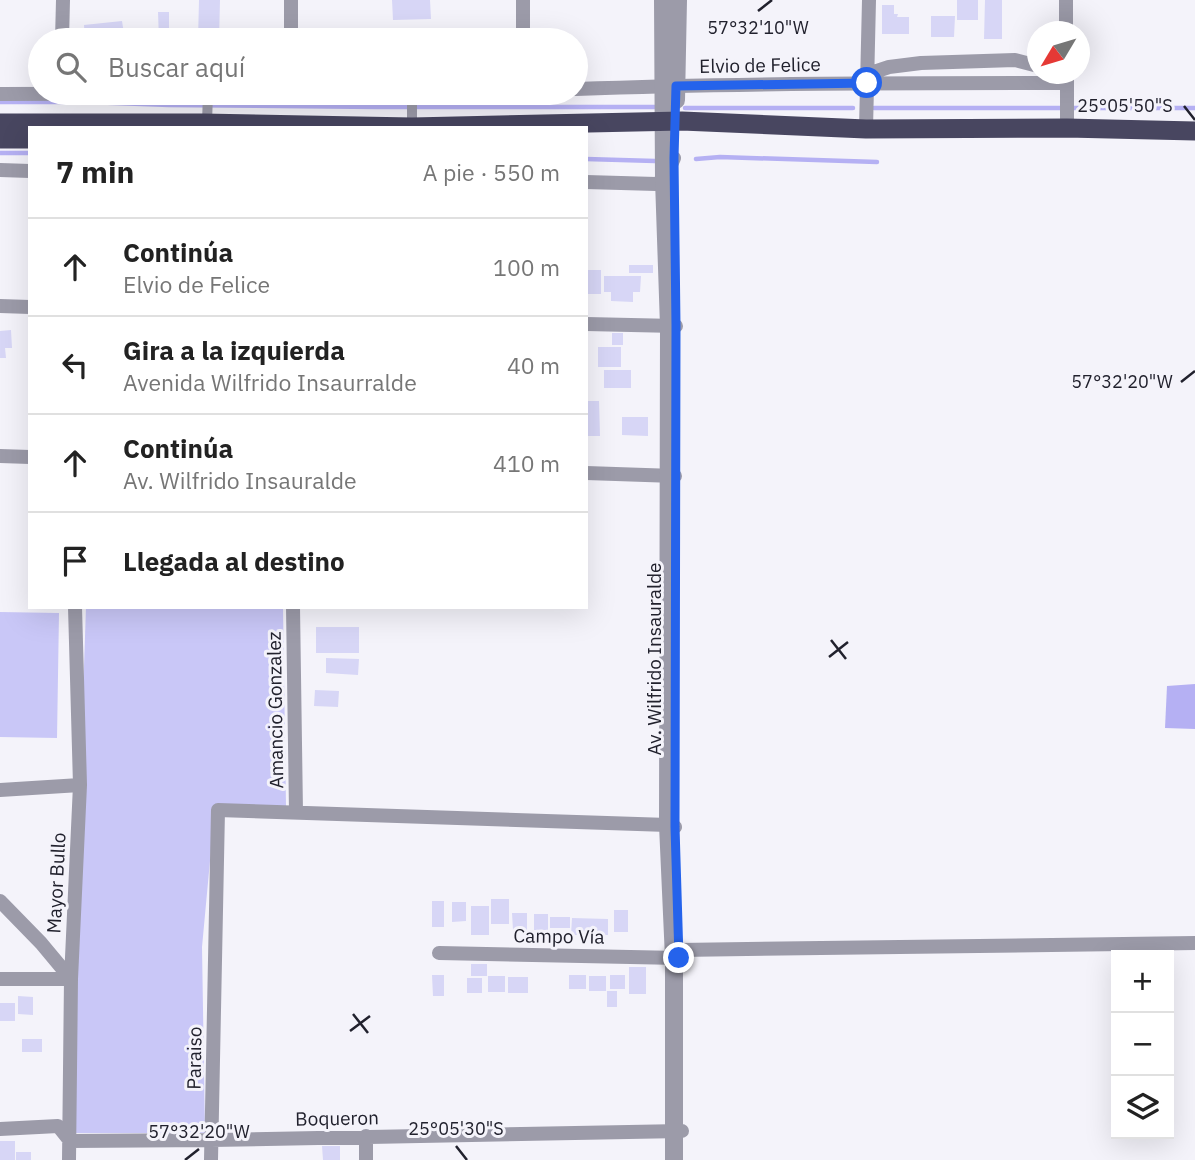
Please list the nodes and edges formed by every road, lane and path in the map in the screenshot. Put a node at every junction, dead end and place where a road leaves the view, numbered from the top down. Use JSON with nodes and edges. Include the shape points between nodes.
{"nodes":[{"id":1,"x":63,"y":0,"type":"edge"},
{"id":2,"x":291,"y":0,"type":"edge"},
{"id":3,"x":523,"y":0,"type":"edge"},
{"id":4,"x":663,"y":0,"type":"edge"},
{"id":5,"x":678,"y":0,"type":"edge"},
{"id":6,"x":869,"y":0,"type":"edge"},
{"id":7,"x":1066,"y":0,"type":"edge"},
{"id":8,"x":1066,"y":21,"type":"edge"},
{"id":9,"x":62,"y":28,"type":"edge"},
{"id":10,"x":291,"y":28,"type":"edge"},
{"id":11,"x":523,"y":28,"type":"edge"},
{"id":12,"x":1027,"y":63,"type":"edge"},
{"id":13,"x":868,"y":78,"type":"junction"},
{"id":14,"x":1027,"y":78,"type":"edge"},
{"id":15,"x":1066,"y":84,"type":"edge"},
{"id":16,"x":670,"y":86,"type":"junction"},
{"id":17,"x":588,"y":89,"type":"edge"},
{"id":18,"x":0,"y":94,"type":"edge"},
{"id":19,"x":28,"y":94,"type":"edge"},
{"id":20,"x":208,"y":106,"type":"edge"},
{"id":21,"x":412,"y":109,"type":"edge"},
{"id":22,"x":0,"y":123,"type":"edge"},
{"id":23,"x":669,"y":127,"type":"junction"},
{"id":24,"x":1067,"y":128,"type":"junction"},
{"id":25,"x":866,"y":129,"type":"junction"},
{"id":26,"x":1195,"y":131,"type":"edge"},
{"id":27,"x":588,"y":133,"type":"edge"},
{"id":28,"x":0,"y":139,"type":"edge"},
{"id":29,"x":28,"y":139,"type":"edge"},
{"id":30,"x":1195,"y":143,"type":"edge"},
{"id":31,"x":674,"y":158,"type":"junction"},
{"id":32,"x":0,"y":170,"type":"edge"},
{"id":33,"x":28,"y":170,"type":"edge"},
{"id":34,"x":664,"y":180,"type":"junction"},
{"id":35,"x":588,"y":182,"type":"edge"},
{"id":36,"x":0,"y":306,"type":"edge"},
{"id":37,"x":28,"y":307,"type":"edge"},
{"id":38,"x":588,"y":324,"type":"edge"},
{"id":39,"x":673,"y":326,"type":"junction"},
{"id":40,"x":0,"y":456,"type":"edge"},
{"id":41,"x":28,"y":457,"type":"edge"},
{"id":42,"x":588,"y":473,"type":"edge"},
{"id":43,"x":672,"y":475,"type":"junction"},
{"id":44,"x":75,"y":609,"type":"edge"},
{"id":45,"x":293,"y":609,"type":"edge"},
{"id":46,"x":80,"y":785,"type":"junction"},
{"id":47,"x":0,"y":790,"type":"edge"},
{"id":48,"x":296,"y":812,"type":"junction"},
{"id":49,"x":672,"y":826,"type":"junction"},
{"id":50,"x":0,"y":901,"type":"edge"},
{"id":51,"x":1195,"y":943,"type":"edge"},
{"id":52,"x":439,"y":953,"type":"dead end"},
{"id":53,"x":677,"y":955,"type":"junction"},
{"id":54,"x":0,"y":979,"type":"edge"},
{"id":55,"x":71,"y":979,"type":"junction"},
{"id":56,"x":0,"y":1129,"type":"edge"},
{"id":57,"x":678,"y":1131,"type":"junction"},
{"id":58,"x":366,"y":1136,"type":"junction"},
{"id":59,"x":211,"y":1140,"type":"junction"},
{"id":60,"x":70,"y":1141,"type":"junction"},
{"id":61,"x":69,"y":1160,"type":"edge"},
{"id":62,"x":211,"y":1160,"type":"edge"},
{"id":63,"x":366,"y":1160,"type":"edge"},
{"id":64,"x":674,"y":1160,"type":"edge"},
{"id":65,"x":682,"y":1160,"type":"edge"}],
"edges":[{"from":1,"to":9,"type":"street"},
{"from":2,"to":10,"type":"street"},
{"from":3,"to":11,"type":"street"},
{"from":4,"to":16,"type":"street","via":[[664,62]]},
{"from":5,"to":16,"type":"street"},
{"from":6,"to":13,"type":"street"},
{"from":7,"to":8,"type":"street"},
{"from":12,"to":13,"type":"street","via":[[920,63],[889,67]]},
{"from":13,"to":14,"type":"street","name":"Elvio de Felice"},
{"from":13,"to":16,"type":"street","name":"Elvio de Felice"},
{"from":13,"to":25,"type":"street"},
{"from":15,"to":24,"type":"street"},
{"from":16,"to":17,"type":"street","name":"Elvio de Felice"},
{"from":16,"to":23,"type":"street"},
{"from":18,"to":19,"type":"street"},
{"from":20,"to":21,"type":"highway"},
{"from":20,"to":22,"type":"highway"},
{"from":21,"to":23,"type":"highway"},
{"from":23,"to":25,"type":"highway"},
{"from":23,"to":27,"type":"highway"},
{"from":23,"to":30,"type":"highway"},
{"from":23,"to":31,"type":"street","name":"Av. Wilfrido Insauralde"},
{"from":23,"to":34,"type":"street"},
{"from":24,"to":25,"type":"highway"},
{"from":24,"to":26,"type":"highway"},
{"from":28,"to":29,"type":"highway"},
{"from":31,"to":34,"type":"street"},
{"from":31,"to":39,"type":"street","name":"Av. Wilfrido Insauralde"},
{"from":32,"to":33,"type":"street"},
{"from":34,"to":35,"type":"street","via":[[656,184]]},
{"from":34,"to":39,"type":"street"},
{"from":36,"to":37,"type":"street"},
{"from":38,"to":39,"type":"street"},
{"from":39,"to":43,"type":"street","name":"Av. Wilfrido Insauralde"},
{"from":40,"to":41,"type":"street"},
{"from":42,"to":43,"type":"street"},
{"from":43,"to":49,"type":"street","name":"Av. Wilfrido Insauralde"},
{"from":44,"to":46,"type":"street","name":"Mayor Bullo"},
{"from":45,"to":48,"type":"street","name":"Amancio Gonzalez"},
{"from":46,"to":47,"type":"street"},
{"from":46,"to":55,"type":"street","name":"Mayor Bullo"},
{"from":48,"to":49,"type":"street"},
{"from":48,"to":59,"type":"street","name":"Paraiso","via":[[218,810]]},
{"from":49,"to":53,"type":"street","name":"Av. Wilfrido Insauralde"},
{"from":50,"to":55,"type":"street"},
{"from":51,"to":53,"type":"street","name":"Campo Vía"},
{"from":52,"to":53,"type":"street","name":"Campo Vía"},
{"from":53,"to":57,"type":"street","name":"Av. Wilfrido Insauralde"},
{"from":54,"to":55,"type":"street"},
{"from":55,"to":60,"type":"street","name":"Mayor Bullo"},
{"from":56,"to":60,"type":"street","name":"Boqueron","via":[[58,1126]]},
{"from":57,"to":58,"type":"street","name":"Boqueron"},
{"from":57,"to":64,"type":"street"},
{"from":57,"to":65,"type":"street","name":"Av. Wilfrido Insauralde"},
{"from":58,"to":59,"type":"street","name":"Boqueron"},
{"from":58,"to":63,"type":"street"},
{"from":59,"to":60,"type":"street","name":"Boqueron"},
{"from":59,"to":62,"type":"street","name":"Paraiso"},
{"from":60,"to":61,"type":"street","name":"Mayor Bullo"}]}
